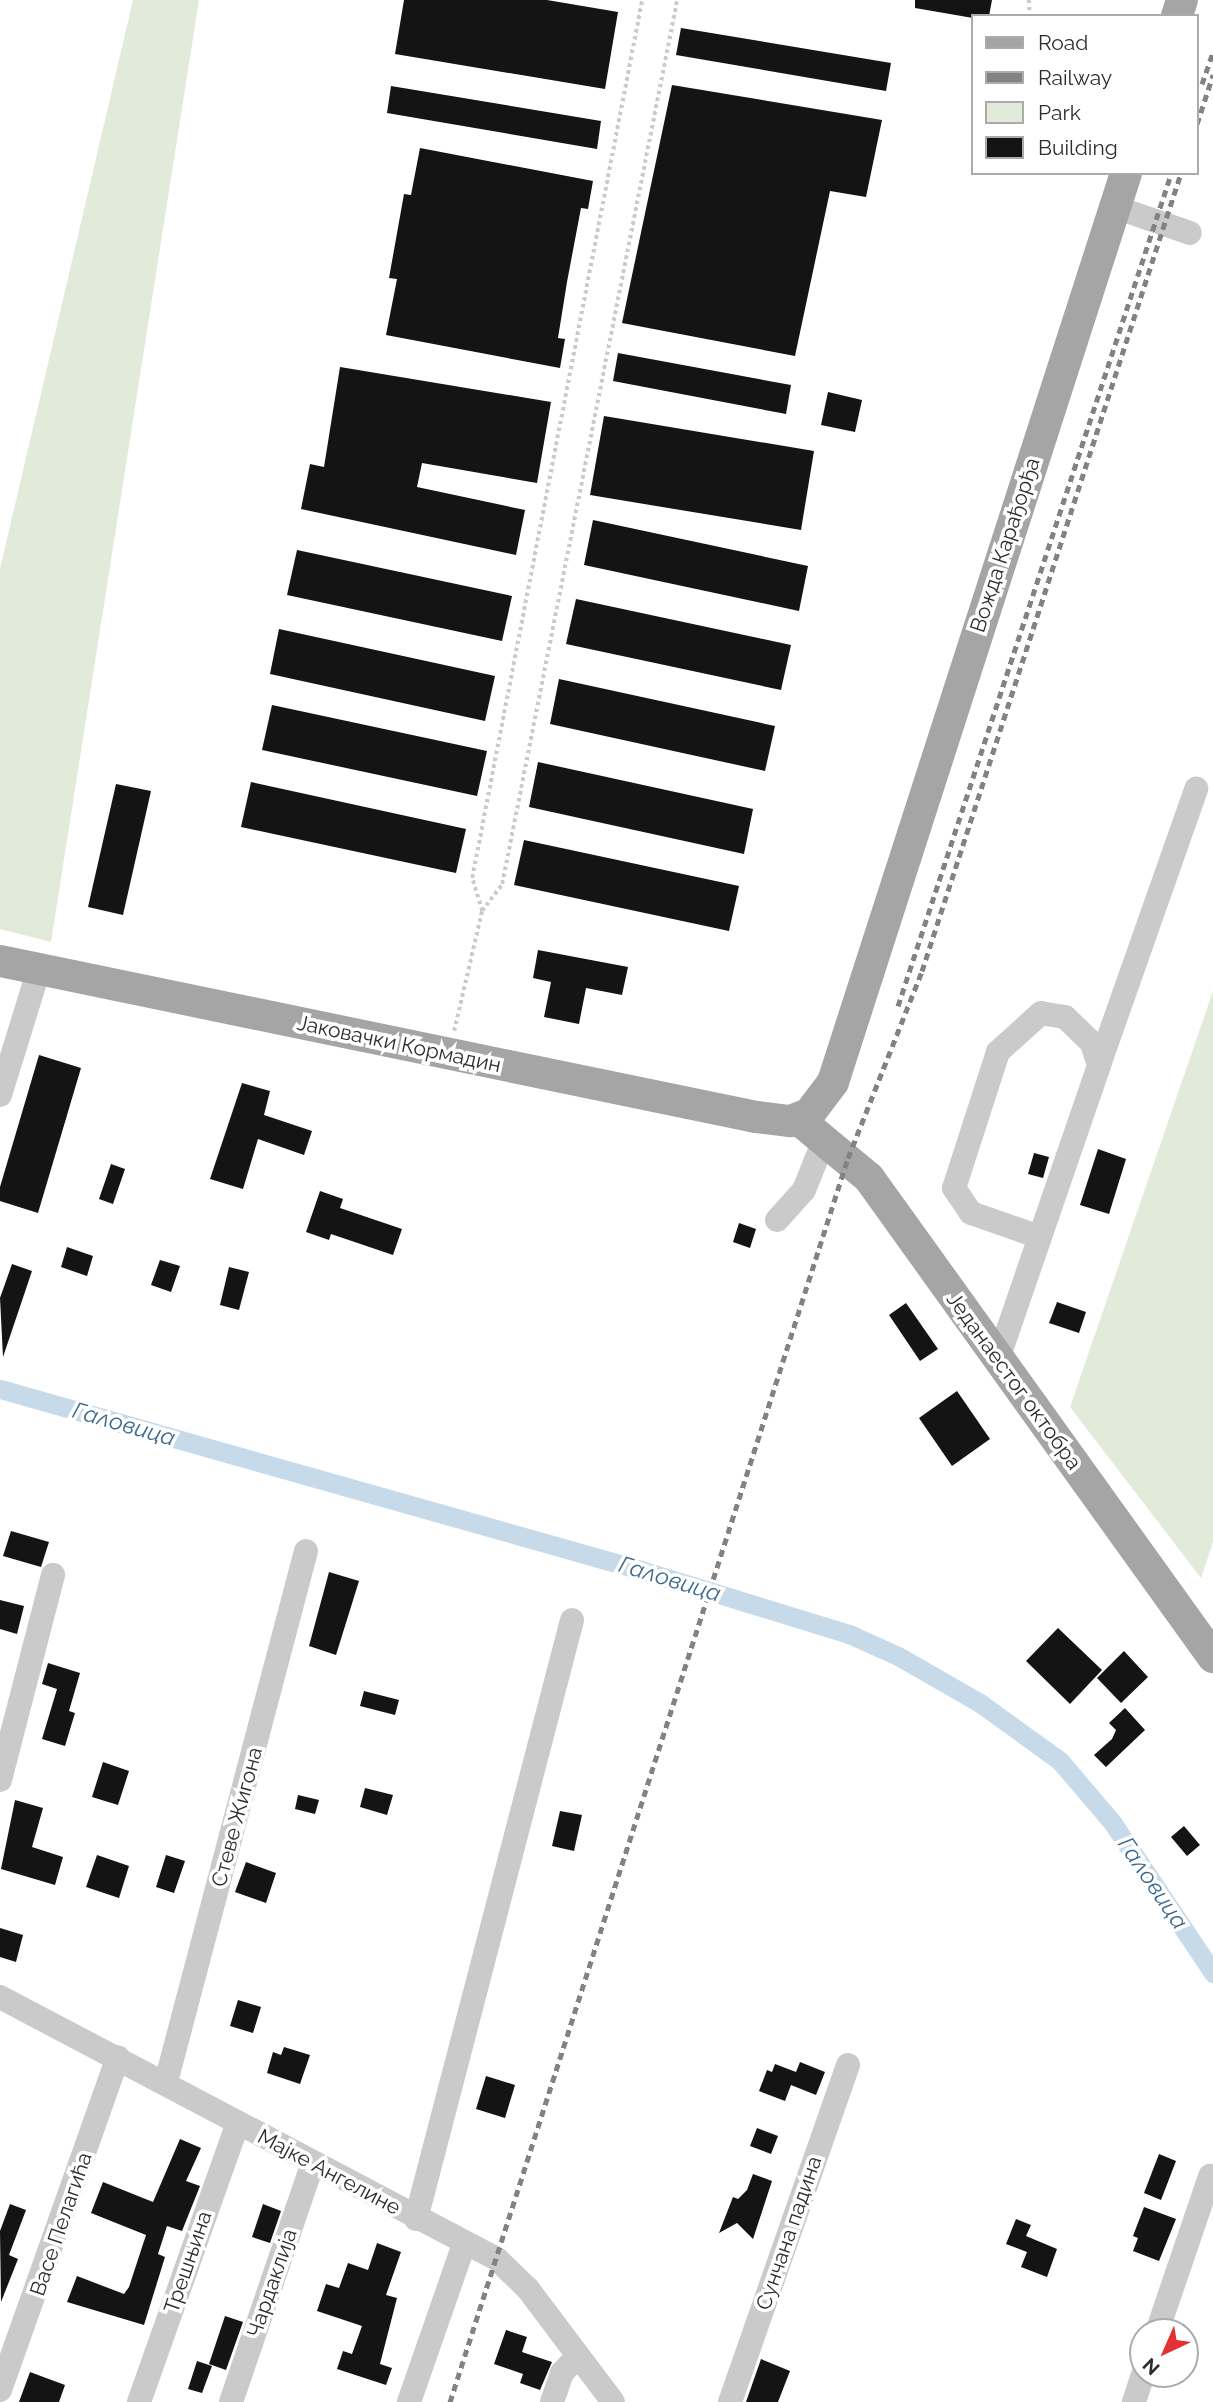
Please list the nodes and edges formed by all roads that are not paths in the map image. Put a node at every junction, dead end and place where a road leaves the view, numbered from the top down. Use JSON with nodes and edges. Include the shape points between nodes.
{"nodes":[{"id":1,"x":1125,"y":175,"type":"edge"},
{"id":2,"x":1115,"y":206,"type":"junction"},
{"id":3,"x":1190,"y":233,"type":"dead end"},
{"id":4,"x":1196,"y":789,"type":"dead end"},
{"id":5,"x":0,"y":961,"type":"edge"},
{"id":6,"x":39,"y":969,"type":"junction"},
{"id":7,"x":1099,"y":1065,"type":"junction"},
{"id":8,"x":0,"y":1095,"type":"edge"},
{"id":9,"x":799,"y":1119,"type":"junction"},
{"id":10,"x":824,"y":1140,"type":"junction"},
{"id":11,"x":777,"y":1220,"type":"dead end"},
{"id":12,"x":1040,"y":1237,"type":"junction"},
{"id":13,"x":998,"y":1359,"type":"junction"},
{"id":14,"x":306,"y":1551,"type":"dead end"},
{"id":15,"x":53,"y":1574,"type":"dead end"},
{"id":16,"x":572,"y":1620,"type":"dead end"},
{"id":17,"x":1213,"y":1657,"type":"edge"},
{"id":18,"x":0,"y":1780,"type":"edge"},
{"id":19,"x":0,"y":1997,"type":"edge"},
{"id":20,"x":118,"y":2057,"type":"junction"},
{"id":21,"x":848,"y":2065,"type":"dead end"},
{"id":22,"x":166,"y":2082,"type":"junction"},
{"id":23,"x":238,"y":2123,"type":"junction"},
{"id":24,"x":313,"y":2163,"type":"junction"},
{"id":25,"x":1210,"y":2176,"type":"dead end"},
{"id":26,"x":416,"y":2219,"type":"junction"},
{"id":27,"x":464,"y":2244,"type":"junction"},
{"id":28,"x":1162,"y":2318,"type":"edge"},
{"id":29,"x":579,"y":2356,"type":"junction"},
{"id":30,"x":0,"y":2390,"type":"edge"},
{"id":31,"x":139,"y":2402,"type":"edge"},
{"id":32,"x":231,"y":2402,"type":"edge"},
{"id":33,"x":409,"y":2402,"type":"edge"},
{"id":34,"x":552,"y":2402,"type":"edge"},
{"id":35,"x":613,"y":2402,"type":"edge"},
{"id":36,"x":730,"y":2402,"type":"edge"}],
"edges":[{"from":1,"to":2,"type":"main road","name":"Вожда Карађорђа"},
{"from":2,"to":3,"type":"street"},
{"from":2,"to":9,"type":"main road","name":"Вожда Карађорђа","via":[[833,1082],[821,1103]]},
{"from":4,"to":7,"type":"street"},
{"from":5,"to":6,"type":"main road","name":"Јаковачки Кормадин"},
{"from":6,"to":8,"type":"street"},
{"from":6,"to":9,"type":"main road","name":"Јаковачки Кормадин","via":[[756,1117]]},
{"from":7,"to":12,"type":"street"},
{"from":7,"to":12,"type":"street","via":[[1092,1043],[1065,1017],[1041,1013],[998,1052],[954,1188],[971,1213]]},
{"from":9,"to":10,"type":"main road","name":"Једанаестог октобра"},
{"from":10,"to":11,"type":"street","via":[[804,1190]]},
{"from":10,"to":13,"type":"main road","name":"Једанаестог октобра","via":[[869,1178]]},
{"from":12,"to":13,"type":"street"},
{"from":13,"to":17,"type":"main road","name":"Једанаестог октобра"},
{"from":14,"to":22,"type":"street","name":"Стеве Жигона"},
{"from":15,"to":18,"type":"street"},
{"from":16,"to":26,"type":"street"},
{"from":19,"to":20,"type":"street","name":"Мајке Ангелине"},
{"from":20,"to":22,"type":"street","name":"Мајке Ангелине"},
{"from":20,"to":30,"type":"street","name":"Васе Пелагића"},
{"from":21,"to":36,"type":"street","name":"Сунчана падина"},
{"from":22,"to":23,"type":"street","name":"Мајке Ангелине"},
{"from":23,"to":24,"type":"street","name":"Мајке Ангелине"},
{"from":23,"to":31,"type":"street","name":"Трешњина"},
{"from":24,"to":26,"type":"street","name":"Мајке Ангелине"},
{"from":24,"to":32,"type":"street","name":"Чардаклија"},
{"from":25,"to":28,"type":"street"},
{"from":26,"to":27,"type":"street","name":"Мајке Ангелине"},
{"from":27,"to":29,"type":"street","name":"Мајке Ангелине","via":[[496,2259],[514,2274]]},
{"from":27,"to":33,"type":"street"},
{"from":29,"to":34,"type":"street","via":[[562,2373]]},
{"from":29,"to":35,"type":"street","name":"Мајке Ангелине"}]}
